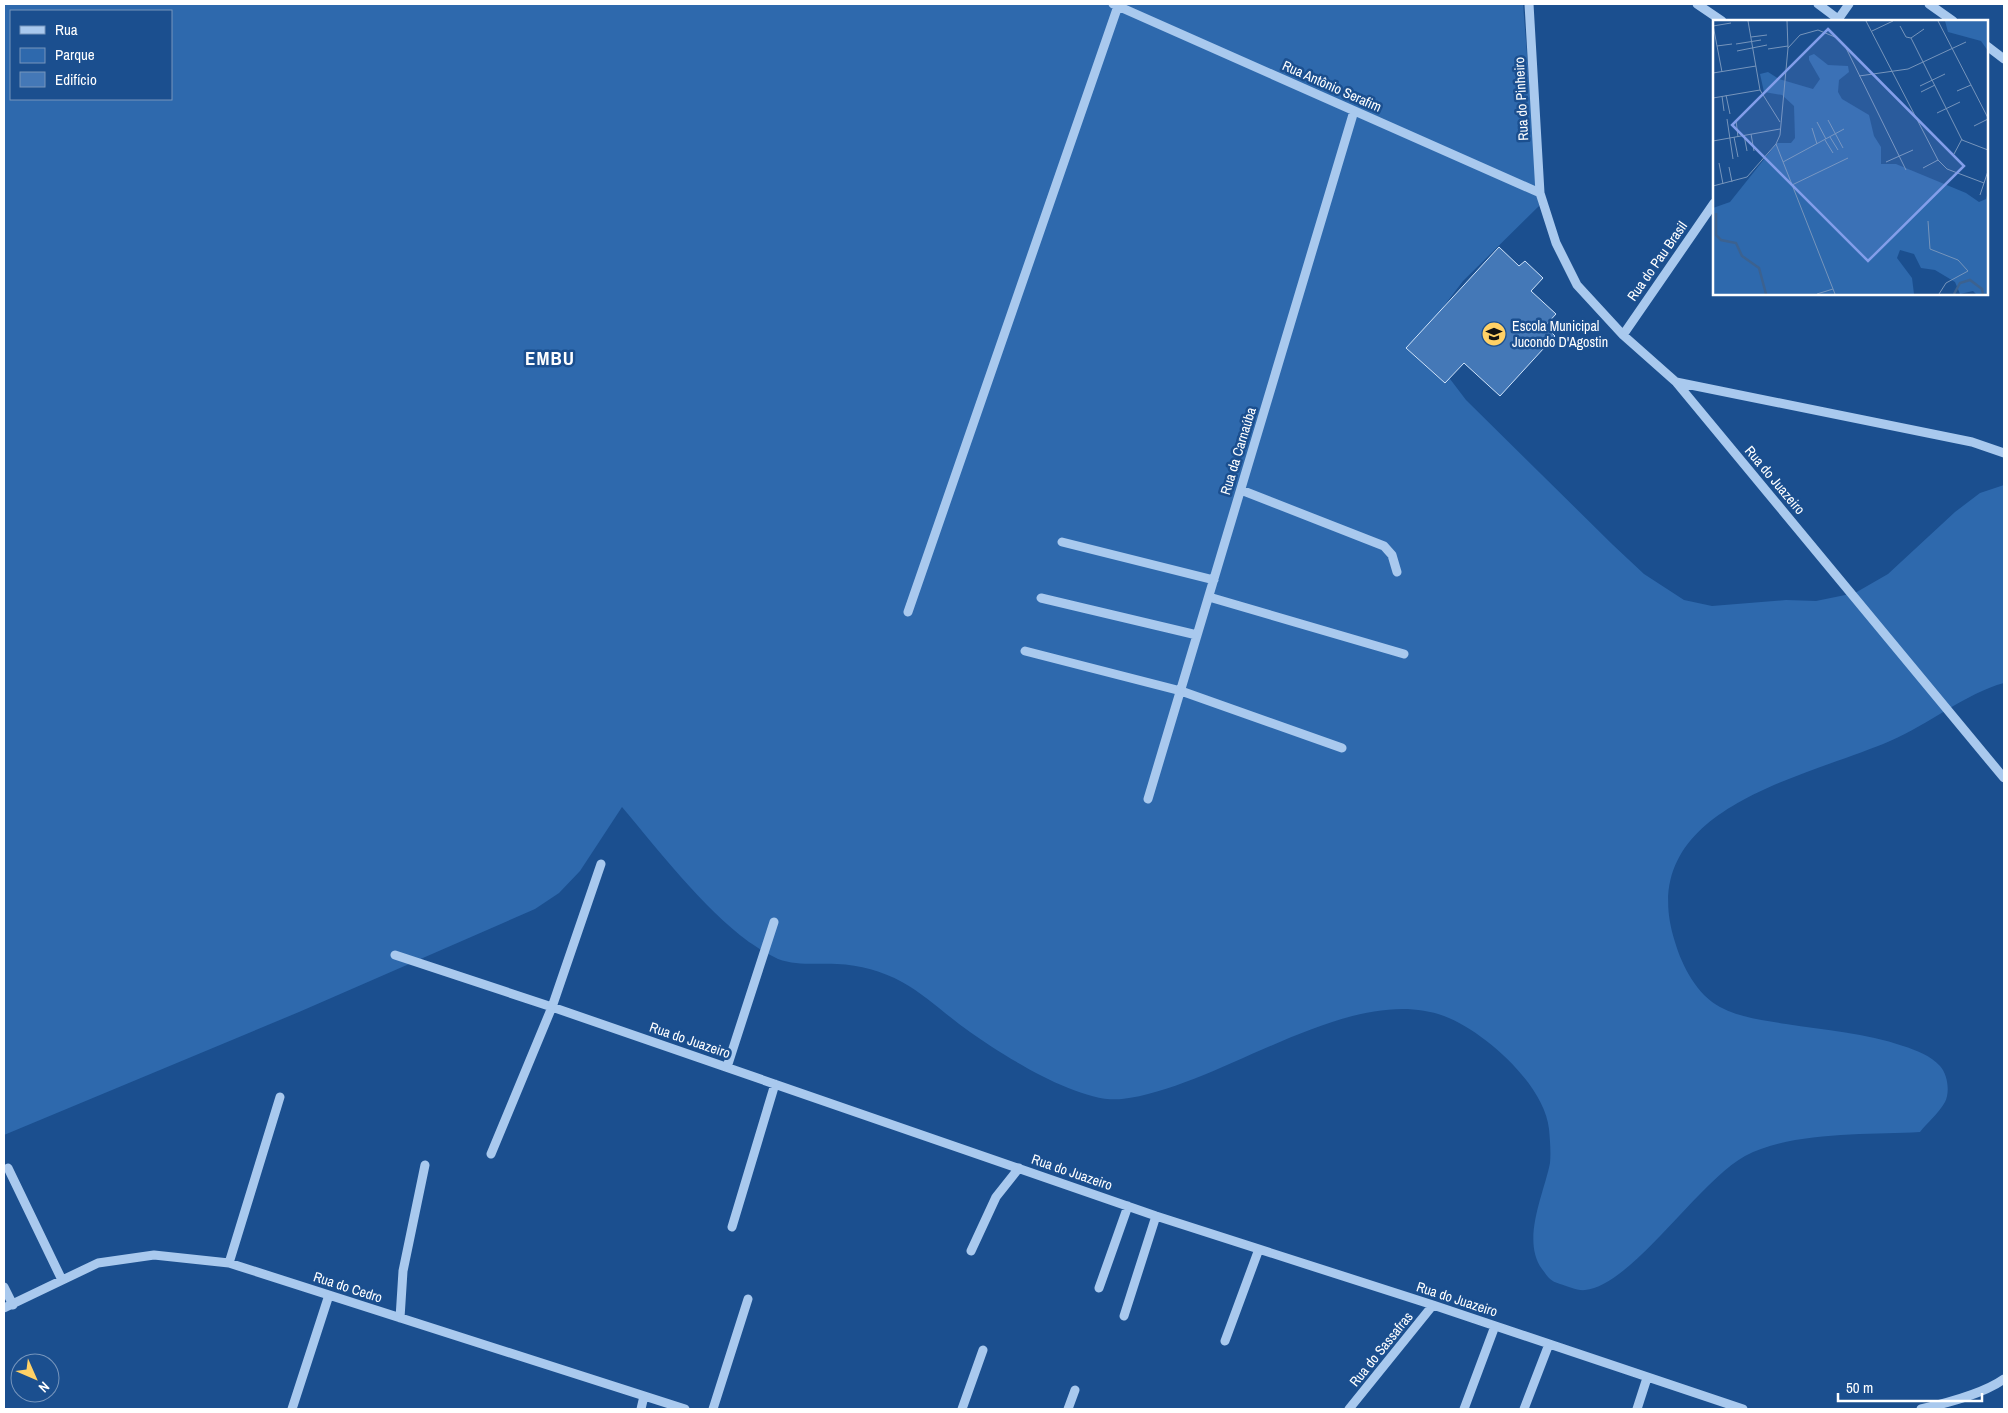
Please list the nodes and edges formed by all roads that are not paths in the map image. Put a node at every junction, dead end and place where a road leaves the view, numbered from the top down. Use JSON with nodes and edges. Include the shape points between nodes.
{"nodes":[{"id":1,"x":1529,"y":4,"type":"edge"},
{"id":2,"x":1697,"y":4,"type":"edge"},
{"id":3,"x":1818,"y":4,"type":"edge"},
{"id":4,"x":1849,"y":4,"type":"edge"},
{"id":5,"x":1929,"y":4,"type":"edge"},
{"id":6,"x":1116,"y":5,"type":"edge"},
{"id":7,"x":1721,"y":20,"type":"edge"},
{"id":8,"x":1838,"y":20,"type":"edge"},
{"id":9,"x":1952,"y":20,"type":"edge"},
{"id":10,"x":1988,"y":47,"type":"edge"},
{"id":11,"x":2004,"y":59,"type":"edge"},
{"id":12,"x":1354,"y":111,"type":"junction"},
{"id":13,"x":1540,"y":193,"type":"junction"},
{"id":14,"x":1713,"y":204,"type":"edge"},
{"id":15,"x":1623,"y":335,"type":"junction"},
{"id":16,"x":1676,"y":382,"type":"junction"},
{"id":17,"x":2004,"y":452,"type":"edge"},
{"id":18,"x":1241,"y":490,"type":"junction"},
{"id":19,"x":1062,"y":542,"type":"dead end"},
{"id":20,"x":1397,"y":572,"type":"dead end"},
{"id":21,"x":1214,"y":580,"type":"junction"},
{"id":22,"x":1041,"y":598,"type":"dead end"},
{"id":23,"x":1209,"y":598,"type":"junction"},
{"id":24,"x":908,"y":612,"type":"dead end"},
{"id":25,"x":1197,"y":635,"type":"junction"},
{"id":26,"x":1025,"y":651,"type":"dead end"},
{"id":27,"x":1404,"y":654,"type":"dead end"},
{"id":28,"x":1181,"y":692,"type":"junction"},
{"id":29,"x":1342,"y":748,"type":"dead end"},
{"id":30,"x":2004,"y":778,"type":"edge"},
{"id":31,"x":1148,"y":799,"type":"dead end"},
{"id":32,"x":601,"y":864,"type":"dead end"},
{"id":33,"x":774,"y":922,"type":"dead end"},
{"id":34,"x":395,"y":955,"type":"dead end"},
{"id":35,"x":552,"y":1007,"type":"junction"},
{"id":36,"x":727,"y":1067,"type":"junction"},
{"id":37,"x":775,"y":1084,"type":"junction"},
{"id":38,"x":280,"y":1097,"type":"dead end"},
{"id":39,"x":491,"y":1154,"type":"dead end"},
{"id":40,"x":425,"y":1165,"type":"dead end"},
{"id":41,"x":8,"y":1168,"type":"dead end"},
{"id":42,"x":1019,"y":1168,"type":"junction"},
{"id":43,"x":1128,"y":1206,"type":"junction"},
{"id":44,"x":1156,"y":1216,"type":"junction"},
{"id":45,"x":732,"y":1227,"type":"dead end"},
{"id":46,"x":1259,"y":1249,"type":"junction"},
{"id":47,"x":971,"y":1251,"type":"dead end"},
{"id":48,"x":230,"y":1263,"type":"junction"},
{"id":49,"x":62,"y":1280,"type":"junction"},
{"id":50,"x":4,"y":1287,"type":"edge"},
{"id":51,"x":1099,"y":1288,"type":"dead end"},
{"id":52,"x":329,"y":1295,"type":"junction"},
{"id":53,"x":748,"y":1299,"type":"dead end"},
{"id":54,"x":1433,"y":1305,"type":"junction"},
{"id":55,"x":8,"y":1306,"type":"edge"},
{"id":56,"x":1124,"y":1316,"type":"dead end"},
{"id":57,"x":400,"y":1318,"type":"junction"},
{"id":58,"x":1495,"y":1326,"type":"junction"},
{"id":59,"x":1225,"y":1341,"type":"dead end"},
{"id":60,"x":1549,"y":1344,"type":"junction"},
{"id":61,"x":983,"y":1350,"type":"dead end"},
{"id":62,"x":1647,"y":1378,"type":"junction"},
{"id":63,"x":2004,"y":1379,"type":"edge"},
{"id":64,"x":1075,"y":1390,"type":"dead end"},
{"id":65,"x":644,"y":1396,"type":"junction"},
{"id":66,"x":292,"y":1409,"type":"edge"},
{"id":67,"x":641,"y":1409,"type":"edge"},
{"id":68,"x":685,"y":1409,"type":"edge"},
{"id":69,"x":713,"y":1409,"type":"edge"},
{"id":70,"x":962,"y":1409,"type":"edge"},
{"id":71,"x":1068,"y":1409,"type":"edge"},
{"id":72,"x":1349,"y":1409,"type":"edge"},
{"id":73,"x":1464,"y":1409,"type":"edge"},
{"id":74,"x":1524,"y":1409,"type":"edge"},
{"id":75,"x":1636,"y":1409,"type":"edge"},
{"id":76,"x":1743,"y":1409,"type":"edge"},
{"id":77,"x":1921,"y":1409,"type":"edge"}],
"edges":[{"from":1,"to":13,"type":"street","name":"Rua do Pinheiro"},
{"from":2,"to":7,"type":"street"},
{"from":3,"to":8,"type":"street"},
{"from":4,"to":8,"type":"street"},
{"from":5,"to":9,"type":"street"},
{"from":6,"to":12,"type":"street","name":"Rua Antônio Serafim"},
{"from":6,"to":24,"type":"street"},
{"from":10,"to":11,"type":"street"},
{"from":12,"to":13,"type":"street","name":"Rua Antônio Serafim"},
{"from":12,"to":18,"type":"street","name":"Rua da Carnaúba"},
{"from":13,"to":15,"type":"street","name":"Rua do Juazeiro","via":[[1556,243],[1577,285]]},
{"from":14,"to":15,"type":"street","name":"Rua do Pau Brasil"},
{"from":15,"to":16,"type":"street","name":"Rua do Juazeiro"},
{"from":16,"to":17,"type":"street","via":[[1972,442]]},
{"from":16,"to":30,"type":"street","name":"Rua do Juazeiro"},
{"from":18,"to":20,"type":"street","via":[[1379,543],[1392,555]]},
{"from":18,"to":21,"type":"street","name":"Rua da Carnaúba"},
{"from":19,"to":21,"type":"street"},
{"from":21,"to":23,"type":"street","name":"Rua da Carnaúba"},
{"from":22,"to":25,"type":"street"},
{"from":23,"to":25,"type":"street","name":"Rua da Carnaúba"},
{"from":23,"to":27,"type":"street"},
{"from":25,"to":28,"type":"street","name":"Rua da Carnaúba"},
{"from":26,"to":28,"type":"street"},
{"from":28,"to":29,"type":"street"},
{"from":28,"to":31,"type":"street","name":"Rua da Carnaúba"},
{"from":32,"to":35,"type":"street"},
{"from":33,"to":36,"type":"street"},
{"from":34,"to":35,"type":"street","name":"Rua do Juazeiro"},
{"from":35,"to":36,"type":"street","name":"Rua do Juazeiro"},
{"from":35,"to":39,"type":"street"},
{"from":36,"to":37,"type":"street","name":"Rua do Juazeiro"},
{"from":37,"to":42,"type":"street","name":"Rua do Juazeiro"},
{"from":37,"to":45,"type":"street"},
{"from":38,"to":48,"type":"street"},
{"from":40,"to":57,"type":"street","via":[[403,1271]]},
{"from":41,"to":49,"type":"street"},
{"from":42,"to":43,"type":"street","name":"Rua do Juazeiro"},
{"from":42,"to":47,"type":"street","via":[[996,1197]]},
{"from":43,"to":44,"type":"street","name":"Rua do Juazeiro"},
{"from":43,"to":51,"type":"street"},
{"from":44,"to":46,"type":"street","name":"Rua do Juazeiro"},
{"from":44,"to":56,"type":"street"},
{"from":46,"to":54,"type":"street","name":"Rua do Juazeiro"},
{"from":46,"to":59,"type":"street"},
{"from":48,"to":49,"type":"street","name":"Rua do Cedro","via":[[154,1255],[98,1263]]},
{"from":48,"to":52,"type":"street","name":"Rua do Cedro"},
{"from":49,"to":55,"type":"street","name":"Rua do Cedro"},
{"from":50,"to":55,"type":"street"},
{"from":52,"to":57,"type":"street","name":"Rua do Cedro"},
{"from":52,"to":66,"type":"street"},
{"from":53,"to":69,"type":"street"},
{"from":54,"to":58,"type":"street","name":"Rua do Juazeiro"},
{"from":54,"to":72,"type":"street","name":"Rua do Sassafras"},
{"from":57,"to":65,"type":"street","name":"Rua do Cedro"},
{"from":58,"to":60,"type":"street","name":"Rua do Juazeiro"},
{"from":58,"to":73,"type":"street"},
{"from":60,"to":62,"type":"street","name":"Rua do Juazeiro"},
{"from":60,"to":74,"type":"street"},
{"from":61,"to":70,"type":"street"},
{"from":62,"to":75,"type":"street"},
{"from":62,"to":76,"type":"street","name":"Rua do Juazeiro"},
{"from":63,"to":77,"type":"street","via":[[1995,1386]]},
{"from":64,"to":71,"type":"street"},
{"from":65,"to":67,"type":"street"},
{"from":65,"to":68,"type":"street","name":"Rua do Cedro"}]}
